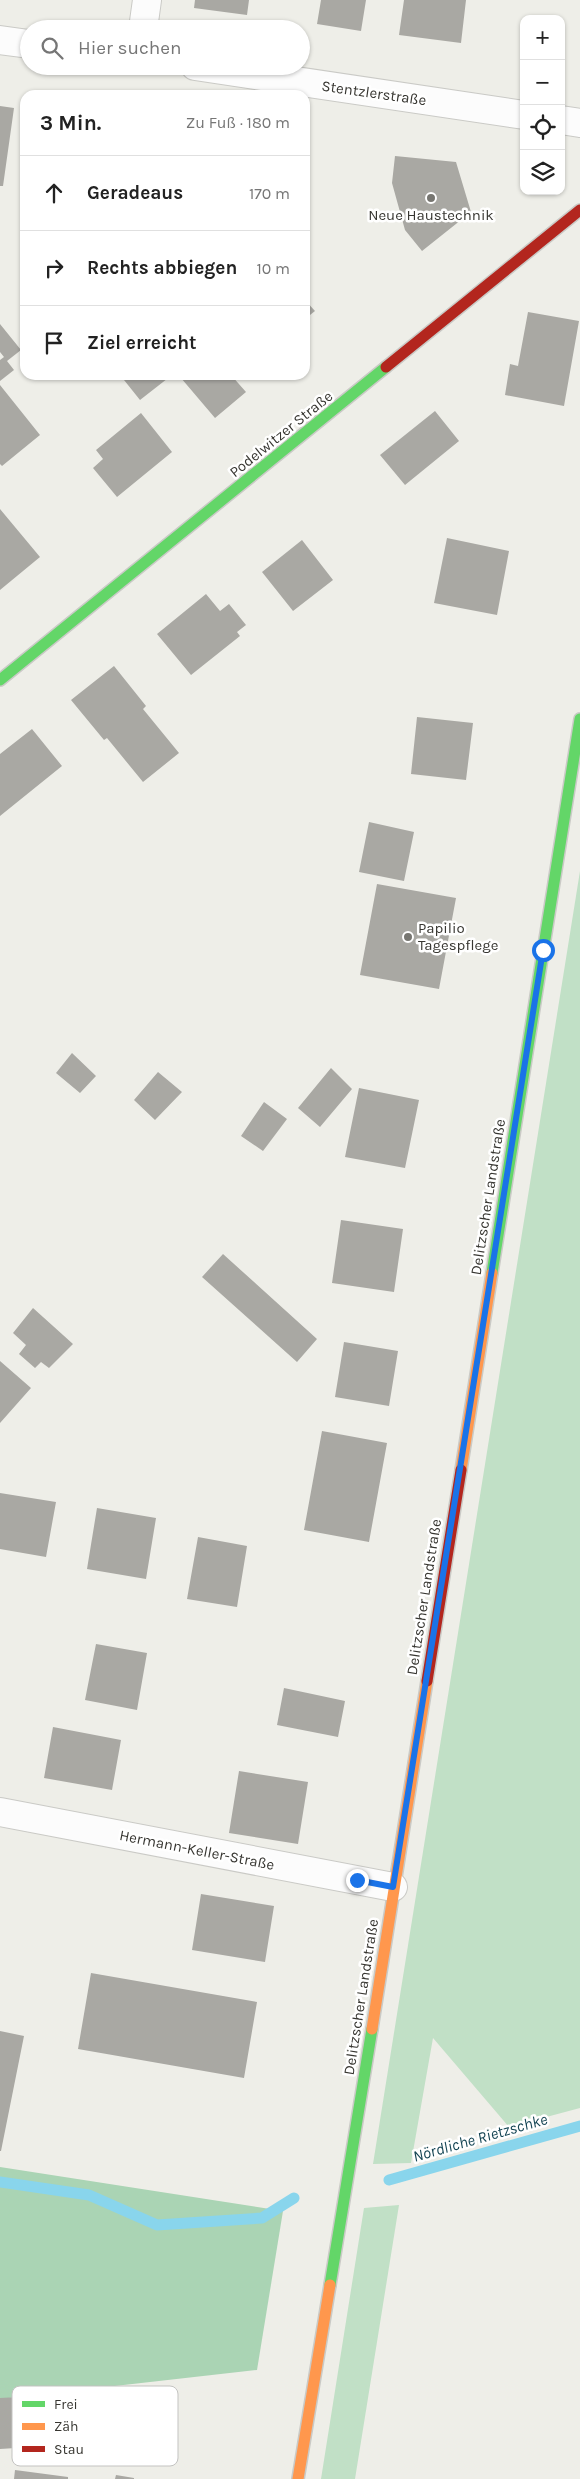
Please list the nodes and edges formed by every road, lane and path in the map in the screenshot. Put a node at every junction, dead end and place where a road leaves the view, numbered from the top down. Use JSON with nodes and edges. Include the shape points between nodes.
{"nodes":[{"id":1,"x":147,"y":0,"type":"edge"},
{"id":2,"x":144,"y":20,"type":"edge"},
{"id":3,"x":0,"y":40,"type":"edge"},
{"id":4,"x":20,"y":43,"type":"edge"},
{"id":5,"x":255,"y":75,"type":"edge"},
{"id":6,"x":520,"y":114,"type":"edge"},
{"id":7,"x":565,"y":121,"type":"edge"},
{"id":8,"x":580,"y":123,"type":"edge"},
{"id":9,"x":580,"y":210,"type":"edge"},
{"id":10,"x":0,"y":680,"type":"edge"},
{"id":11,"x":580,"y":719,"type":"edge"},
{"id":12,"x":0,"y":1812,"type":"edge"},
{"id":13,"x":393,"y":1887,"type":"junction"},
{"id":14,"x":298,"y":2479,"type":"edge"}],
"edges":[{"from":1,"to":2,"type":"street"},
{"from":3,"to":4,"type":"street"},
{"from":5,"to":6,"type":"street","name":"Stentzlerstraße"},
{"from":7,"to":8,"type":"street"},
{"from":9,"to":10,"type":"street","name":"Podelwitzer Straße"},
{"from":11,"to":13,"type":"street","name":"Delitzscher Landstraße"},
{"from":12,"to":13,"type":"street","name":"Hermann-Keller-Straße"},
{"from":13,"to":14,"type":"street","name":"Delitzscher Landstraße"}]}
